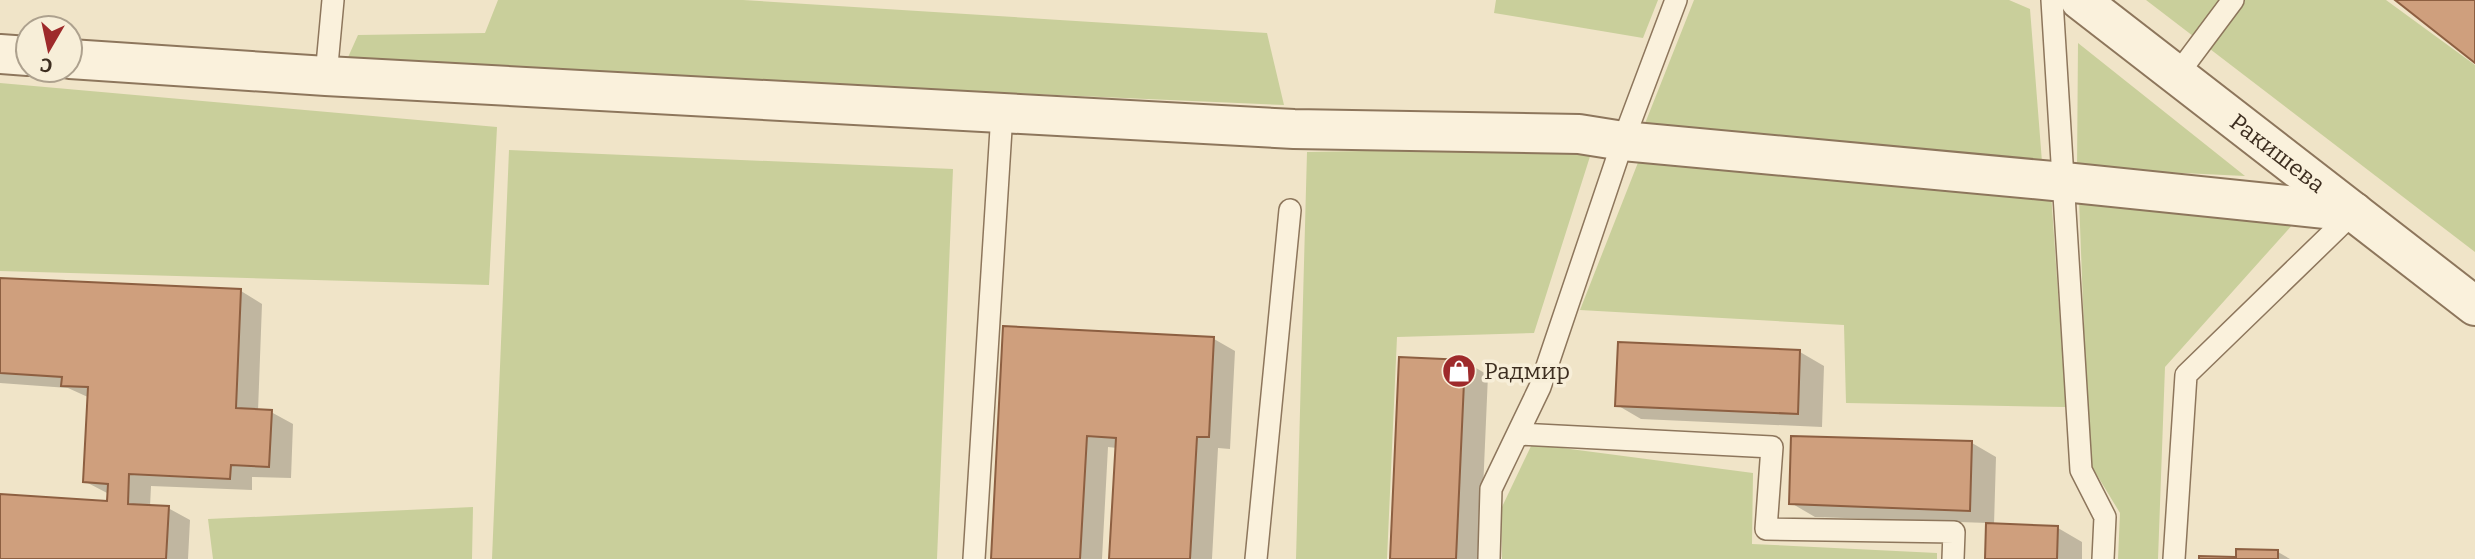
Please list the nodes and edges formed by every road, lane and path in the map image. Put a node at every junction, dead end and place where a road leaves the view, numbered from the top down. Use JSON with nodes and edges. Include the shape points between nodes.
{"nodes":[{"id":1,"x":333,"y":0,"type":"edge"},
{"id":2,"x":1676,"y":0,"type":"edge"},
{"id":3,"x":2052,"y":0,"type":"edge"},
{"id":4,"x":2080,"y":0,"type":"edge"},
{"id":5,"x":2232,"y":0,"type":"edge"},
{"id":6,"x":84,"y":60,"type":"edge"},
{"id":7,"x":2177,"y":75,"type":"junction"},
{"id":8,"x":326,"y":76,"type":"junction"},
{"id":9,"x":1002,"y":113,"type":"junction"},
{"id":10,"x":1623,"y":141,"type":"junction"},
{"id":11,"x":2064,"y":182,"type":"junction"},
{"id":12,"x":1290,"y":210,"type":"dead end"},
{"id":13,"x":2354,"y":212,"type":"junction"},
{"id":14,"x":2475,"y":306,"type":"edge"},
{"id":15,"x":1518,"y":434,"type":"junction"},
{"id":16,"x":974,"y":559,"type":"edge"},
{"id":17,"x":1256,"y":559,"type":"edge"},
{"id":18,"x":1489,"y":559,"type":"edge"},
{"id":19,"x":1953,"y":559,"type":"edge"},
{"id":20,"x":2103,"y":559,"type":"edge"},
{"id":21,"x":2174,"y":559,"type":"edge"}],
"edges":[{"from":1,"to":8,"type":"lane"},
{"from":2,"to":10,"type":"lane"},
{"from":3,"to":11,"type":"lane"},
{"from":4,"to":7,"type":"street","name":"Ракишева"},
{"from":5,"to":7,"type":"lane"},
{"from":6,"to":8,"type":"street"},
{"from":7,"to":13,"type":"street","name":"Ракишева"},
{"from":8,"to":9,"type":"street"},
{"from":9,"to":10,"type":"street","via":[[1294,129],[1579,134]]},
{"from":9,"to":16,"type":"lane"},
{"from":10,"to":11,"type":"street"},
{"from":10,"to":15,"type":"lane","via":[[1540,387]]},
{"from":11,"to":13,"type":"street"},
{"from":11,"to":20,"type":"lane","via":[[2081,470],[2105,517]]},
{"from":12,"to":17,"type":"lane"},
{"from":13,"to":14,"type":"street","name":"Ракишева"},
{"from":13,"to":21,"type":"lane","via":[[2186,375]]},
{"from":15,"to":18,"type":"lane","via":[[1491,489]]},
{"from":15,"to":19,"type":"lane","via":[[1772,447],[1766,529],[1954,532]]}]}
